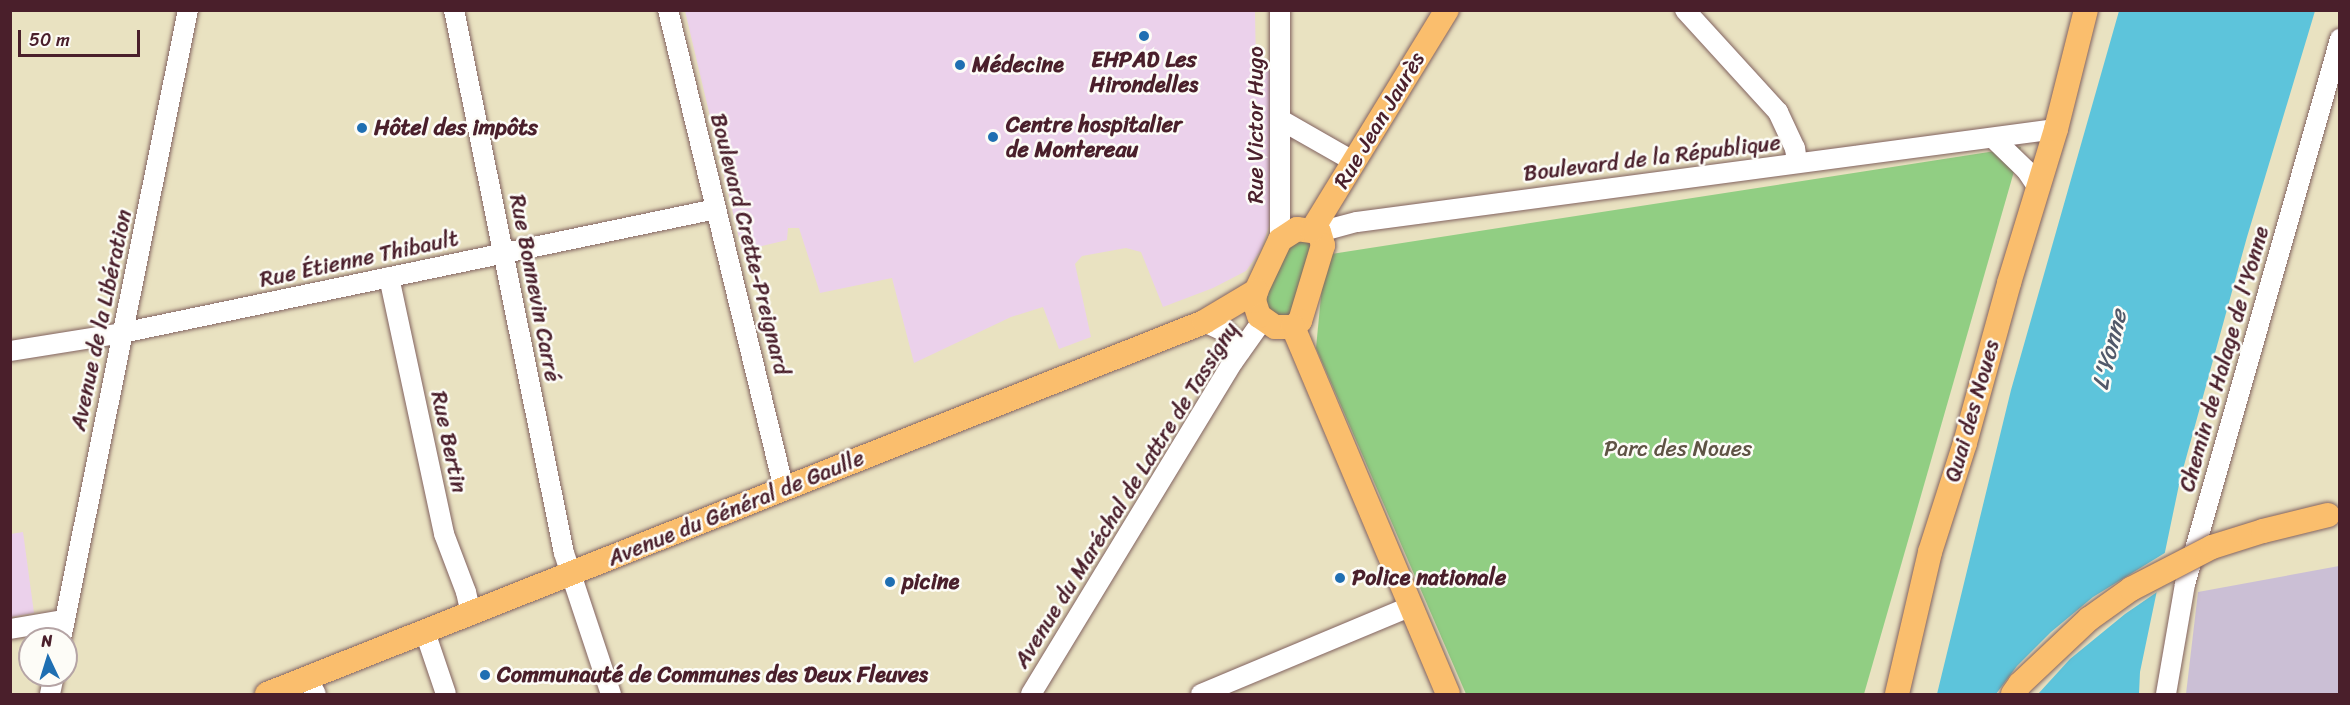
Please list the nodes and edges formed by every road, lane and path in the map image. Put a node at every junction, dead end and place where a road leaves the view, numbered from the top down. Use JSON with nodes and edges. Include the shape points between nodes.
{"nodes":[{"id":1,"x":188,"y":10,"type":"edge"},
{"id":2,"x":454,"y":10,"type":"edge"},
{"id":3,"x":668,"y":10,"type":"edge"},
{"id":4,"x":1280,"y":10,"type":"edge"},
{"id":5,"x":1447,"y":10,"type":"edge"},
{"id":6,"x":1685,"y":10,"type":"edge"},
{"id":7,"x":2086,"y":10,"type":"edge"},
{"id":8,"x":2340,"y":39,"type":"edge"},
{"id":9,"x":1281,"y":120,"type":"junction"},
{"id":10,"x":2056,"y":129,"type":"junction"},
{"id":11,"x":1993,"y":138,"type":"junction"},
{"id":12,"x":1353,"y":161,"type":"junction"},
{"id":13,"x":1797,"y":164,"type":"junction"},
{"id":14,"x":2038,"y":188,"type":"junction"},
{"id":15,"x":716,"y":209,"type":"junction"},
{"id":16,"x":1316,"y":231,"type":"junction"},
{"id":17,"x":1280,"y":240,"type":"junction"},
{"id":18,"x":503,"y":253,"type":"junction"},
{"id":19,"x":389,"y":277,"type":"junction"},
{"id":20,"x":1256,"y":291,"type":"junction"},
{"id":21,"x":1260,"y":319,"type":"junction"},
{"id":22,"x":1204,"y":322,"type":"junction"},
{"id":23,"x":1293,"y":327,"type":"junction"},
{"id":24,"x":122,"y":333,"type":"junction"},
{"id":25,"x":10,"y":351,"type":"edge"},
{"id":26,"x":1240,"y":351,"type":"junction"},
{"id":27,"x":784,"y":489,"type":"junction"},
{"id":28,"x":2334,"y":514,"type":"edge"},
{"id":29,"x":569,"y":575,"type":"junction"},
{"id":30,"x":1411,"y":606,"type":"junction"},
{"id":31,"x":471,"y":613,"type":"junction"},
{"id":32,"x":62,"y":627,"type":"edge"},
{"id":33,"x":425,"y":632,"type":"junction"},
{"id":34,"x":312,"y":686,"type":"edge"},
{"id":35,"x":267,"y":694,"type":"edge"},
{"id":36,"x":447,"y":694,"type":"edge"},
{"id":37,"x":611,"y":694,"type":"edge"},
{"id":38,"x":1031,"y":694,"type":"edge"},
{"id":39,"x":1201,"y":694,"type":"edge"},
{"id":40,"x":1448,"y":694,"type":"edge"},
{"id":41,"x":1896,"y":694,"type":"edge"},
{"id":42,"x":2013,"y":694,"type":"edge"},
{"id":43,"x":2166,"y":694,"type":"edge"}],
"edges":[{"from":1,"to":24,"type":"street","name":"Avenue de la Libération"},
{"from":2,"to":18,"type":"street","name":"Rue Bonnevin Carré"},
{"from":3,"to":15,"type":"street","name":"Boulevard Crette-Preignard"},
{"from":4,"to":9,"type":"street","name":"Rue Victor Hugo"},
{"from":5,"to":12,"type":"main road","name":"Rue Jean Jaurès"},
{"from":6,"to":13,"type":"street","via":[[1778,112],[1795,148]]},
{"from":7,"to":10,"type":"main road","name":"Quai des Noues"},
{"from":8,"to":43,"type":"street","name":"Chemin de Halage de l'Yonne","via":[[2185,584]]},
{"from":9,"to":12,"type":"street"},
{"from":9,"to":17,"type":"street","name":"Rue Victor Hugo"},
{"from":10,"to":11,"type":"street","name":"Boulevard de la République"},
{"from":10,"to":14,"type":"main road","name":"Quai des Noues"},
{"from":11,"to":13,"type":"street","name":"Boulevard de la République"},
{"from":11,"to":14,"type":"street","via":[[2026,170]]},
{"from":12,"to":16,"type":"main road","name":"Rue Jean Jaurès"},
{"from":13,"to":16,"type":"street","name":"Boulevard de la République","via":[[1357,222]]},
{"from":14,"to":41,"type":"main road","name":"Quai des Noues","via":[[1930,552]]},
{"from":15,"to":18,"type":"street","name":"Rue Étienne Thibault"},
{"from":15,"to":27,"type":"street","name":"Boulevard Crette-Preignard"},
{"from":16,"to":17,"type":"main road","via":[[1297,229]]},
{"from":16,"to":23,"type":"main road","via":[[1323,245],[1300,321]]},
{"from":17,"to":20,"type":"main road"},
{"from":18,"to":19,"type":"street","name":"Rue Étienne Thibault"},
{"from":18,"to":29,"type":"street","name":"Rue Bonnevin Carré"},
{"from":19,"to":24,"type":"street","name":"Rue Étienne Thibault"},
{"from":19,"to":31,"type":"street","name":"Rue Bertin","via":[[444,534]]},
{"from":20,"to":21,"type":"main road","via":[[1254,301]]},
{"from":20,"to":22,"type":"main road","name":"Avenue du Général de Gaulle"},
{"from":21,"to":22,"type":"main road","name":"Avenue du Général de Gaulle"},
{"from":21,"to":23,"type":"main road","name":"Avenue du Général de Gaulle","via":[[1275,327]]},
{"from":21,"to":26,"type":"street","name":"Avenue du Maréchal de Lattre de Tassigny"},
{"from":22,"to":26,"type":"street","via":[[1228,333]]},
{"from":22,"to":27,"type":"main road","name":"Avenue du Général de Gaulle"},
{"from":23,"to":30,"type":"main road"},
{"from":24,"to":25,"type":"street","name":"Rue Étienne Thibault"},
{"from":24,"to":32,"type":"street","name":"Avenue de la Libération"},
{"from":26,"to":38,"type":"street","name":"Avenue du Maréchal de Lattre de Tassigny"},
{"from":27,"to":29,"type":"main road","name":"Avenue du Général de Gaulle"},
{"from":28,"to":42,"type":"main road","bridge":true,"via":[[2212,547],[2131,589],[2089,619]]},
{"from":29,"to":31,"type":"main road","name":"Avenue du Général de Gaulle"},
{"from":29,"to":37,"type":"street","name":"Rue Bonnevin Carré"},
{"from":30,"to":39,"type":"street"},
{"from":30,"to":40,"type":"main road"},
{"from":31,"to":33,"type":"main road","name":"Avenue du Général de Gaulle"},
{"from":33,"to":34,"type":"main road","name":"Avenue du Général de Gaulle"},
{"from":33,"to":36,"type":"street"},
{"from":34,"to":35,"type":"main road","name":"Avenue du Général de Gaulle"}]}
